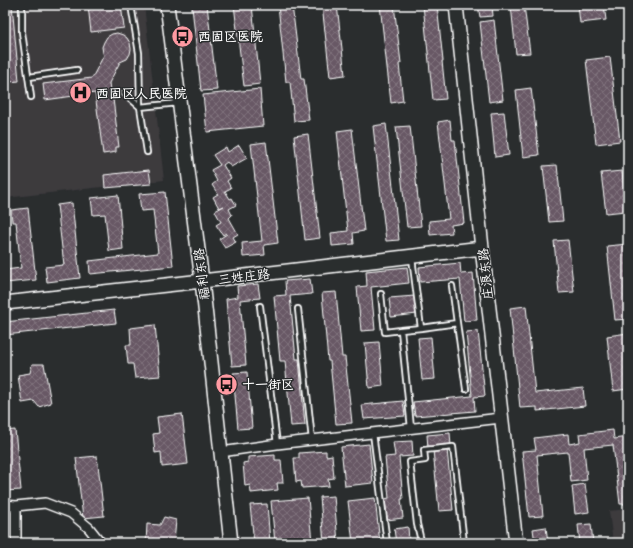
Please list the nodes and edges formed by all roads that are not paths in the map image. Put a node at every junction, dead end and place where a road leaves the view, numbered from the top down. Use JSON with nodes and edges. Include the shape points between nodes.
{"nodes":[{"id":1,"x":22,"y":5,"type":"edge"},
{"id":2,"x":131,"y":5,"type":"edge"},
{"id":3,"x":167,"y":5,"type":"edge"},
{"id":4,"x":456,"y":5,"type":"edge"},
{"id":5,"x":77,"y":70,"type":"dead end"},
{"id":6,"x":29,"y":77,"type":"junction"},
{"id":7,"x":124,"y":93,"type":"dead end"},
{"id":8,"x":31,"y":97,"type":"dead end"},
{"id":9,"x":180,"y":103,"type":"junction"},
{"id":10,"x":140,"y":107,"type":"junction"},
{"id":11,"x":147,"y":152,"type":"dead end"},
{"id":12,"x":482,"y":248,"type":"junction"},
{"id":13,"x":412,"y":256,"type":"junction"},
{"id":14,"x":202,"y":281,"type":"junction"},
{"id":15,"x":452,"y":286,"type":"dead end"},
{"id":16,"x":381,"y":294,"type":"dead end"},
{"id":17,"x":5,"y":303,"type":"edge"},
{"id":18,"x":260,"y":306,"type":"dead end"},
{"id":19,"x":298,"y":309,"type":"dead end"},
{"id":20,"x":457,"y":323,"type":"junction"},
{"id":21,"x":421,"y":328,"type":"junction"},
{"id":22,"x":401,"y":330,"type":"junction"},
{"id":23,"x":466,"y":389,"type":"dead end"},
{"id":24,"x":501,"y":418,"type":"junction"},
{"id":25,"x":411,"y":428,"type":"junction"},
{"id":26,"x":373,"y":433,"type":"junction"},
{"id":27,"x":312,"y":440,"type":"junction"},
{"id":28,"x":277,"y":444,"type":"junction"},
{"id":29,"x":221,"y":452,"type":"junction"},
{"id":30,"x":5,"y":505,"type":"edge"},
{"id":31,"x":16,"y":506,"type":"junction"},
{"id":32,"x":16,"y":543,"type":"edge"},
{"id":33,"x":101,"y":543,"type":"edge"},
{"id":34,"x":231,"y":543,"type":"edge"},
{"id":35,"x":386,"y":543,"type":"edge"},
{"id":36,"x":424,"y":543,"type":"edge"},
{"id":37,"x":464,"y":543,"type":"edge"},
{"id":38,"x":516,"y":543,"type":"edge"}],
"edges":[{"from":1,"to":6,"type":"lane","via":[[22,32]]},
{"from":2,"to":10,"type":"lane","via":[[139,53]]},
{"from":3,"to":9,"type":"street","name":"福利东路"},
{"from":4,"to":12,"type":"street","name":"庄浪东路"},
{"from":5,"to":6,"type":"lane"},
{"from":6,"to":8,"type":"lane"},
{"from":7,"to":10,"type":"lane"},
{"from":9,"to":10,"type":"lane"},
{"from":9,"to":14,"type":"street","name":"福利东路"},
{"from":10,"to":11,"type":"lane"},
{"from":12,"to":13,"type":"street","name":"三姓庄路"},
{"from":12,"to":24,"type":"street","name":"庄浪东路"},
{"from":13,"to":14,"type":"street","name":"三姓庄路"},
{"from":13,"to":21,"type":"lane"},
{"from":14,"to":17,"type":"street","name":"三姓庄路"},
{"from":14,"to":29,"type":"street","name":"福利东路"},
{"from":15,"to":20,"type":"lane"},
{"from":16,"to":22,"type":"lane","via":[[385,332]]},
{"from":18,"to":28,"type":"lane"},
{"from":19,"to":27,"type":"lane"},
{"from":20,"to":21,"type":"lane"},
{"from":20,"to":23,"type":"lane"},
{"from":21,"to":22,"type":"lane"},
{"from":22,"to":25,"type":"lane"},
{"from":24,"to":25,"type":"street"},
{"from":24,"to":38,"type":"street","name":"庄浪东路"},
{"from":25,"to":26,"type":"street"},
{"from":26,"to":27,"type":"street"},
{"from":26,"to":35,"type":"lane"},
{"from":27,"to":28,"type":"street"},
{"from":28,"to":29,"type":"street"},
{"from":29,"to":34,"type":"street","name":"福利东路"},
{"from":30,"to":31,"type":"street"},
{"from":31,"to":32,"type":"street"},
{"from":31,"to":33,"type":"street","via":[[45,503],[71,513],[89,528]]},
{"from":36,"to":37,"type":"lane","via":[[421,541],[417,524],[410,462],[425,460],[424,450],[453,447]]}]}
